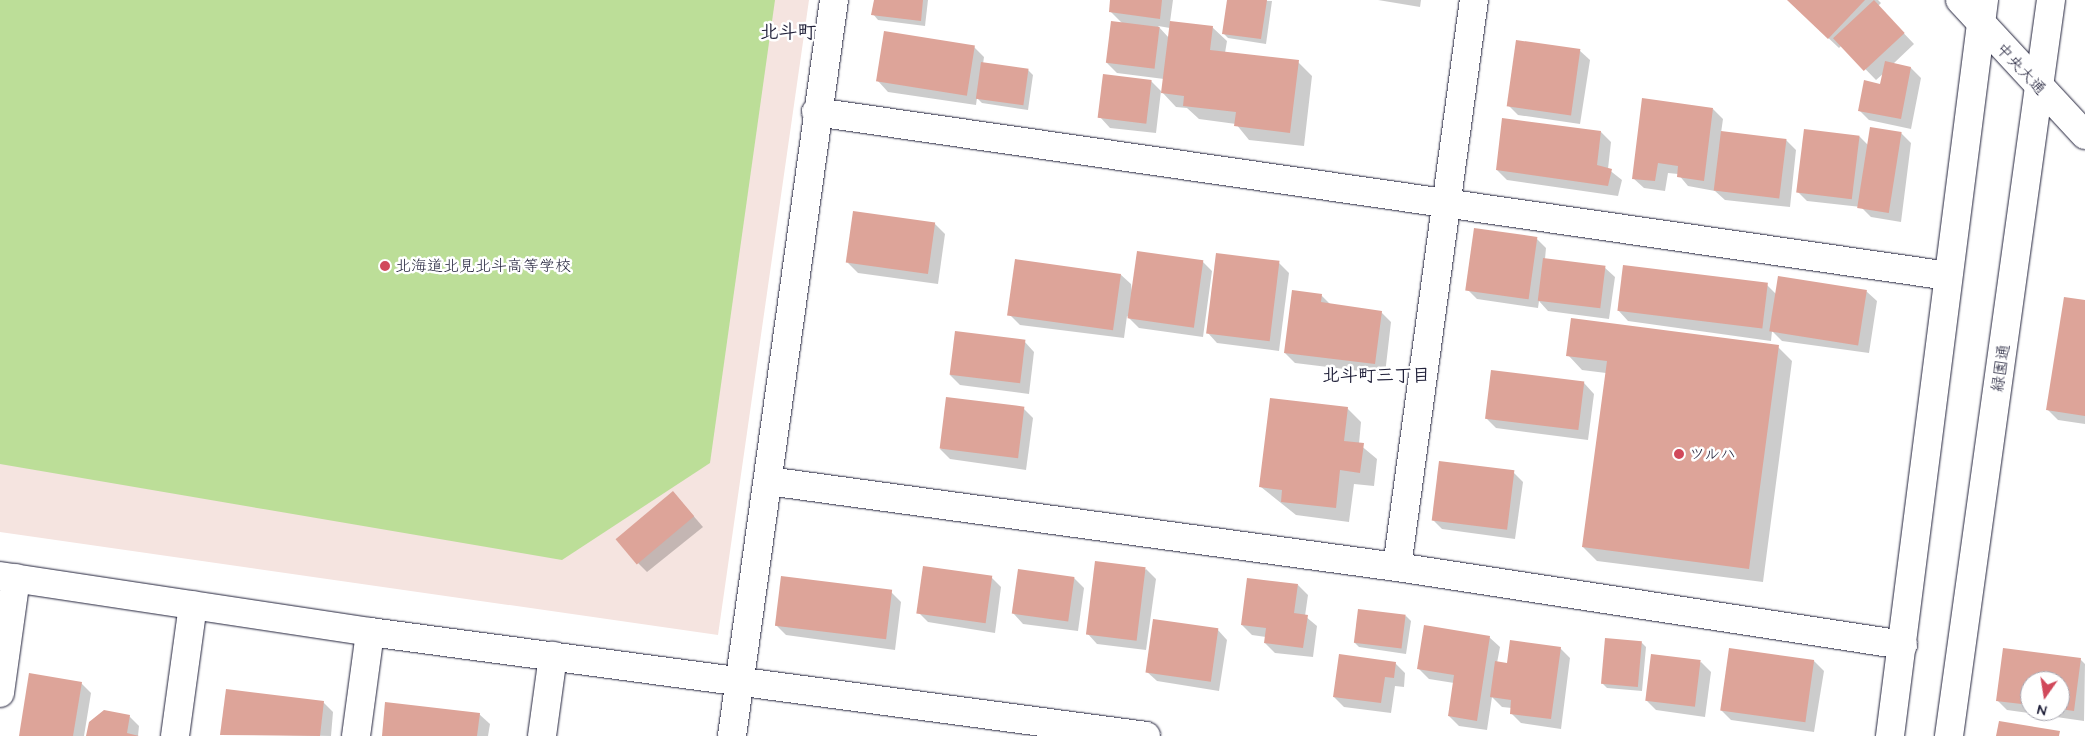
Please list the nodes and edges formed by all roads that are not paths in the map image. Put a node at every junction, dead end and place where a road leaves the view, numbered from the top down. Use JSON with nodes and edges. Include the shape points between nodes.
{"nodes":[{"id":1,"x":834,"y":0,"type":"edge"},
{"id":2,"x":1474,"y":0,"type":"edge"},
{"id":3,"x":1960,"y":0,"type":"edge"},
{"id":4,"x":2051,"y":0,"type":"edge"},
{"id":5,"x":1982,"y":12,"type":"edge"},
{"id":6,"x":2040,"y":90,"type":"junction"},
{"id":7,"x":816,"y":112,"type":"junction"},
{"id":8,"x":2085,"y":135,"type":"edge"},
{"id":9,"x":1448,"y":201,"type":"junction"},
{"id":10,"x":1948,"y":276,"type":"junction"},
{"id":11,"x":768,"y":481,"type":"junction"},
{"id":12,"x":1397,"y":567,"type":"junction"},
{"id":13,"x":8,"y":577,"type":"edge"},
{"id":14,"x":193,"y":605,"type":"junction"},
{"id":15,"x":370,"y":632,"type":"junction"},
{"id":16,"x":1903,"y":645,"type":"junction"},
{"id":17,"x":553,"y":656,"type":"junction"},
{"id":18,"x":739,"y":681,"type":"junction"},
{"id":19,"x":0,"y":692,"type":"edge"},
{"id":20,"x":175,"y":736,"type":"edge"},
{"id":21,"x":356,"y":736,"type":"edge"},
{"id":22,"x":542,"y":736,"type":"edge"},
{"id":23,"x":732,"y":736,"type":"edge"},
{"id":24,"x":1146,"y":736,"type":"edge"},
{"id":25,"x":1890,"y":736,"type":"edge"},
{"id":26,"x":1949,"y":736,"type":"edge"}],
"edges":[{"from":1,"to":7,"type":"street"},
{"from":2,"to":9,"type":"street"},
{"from":3,"to":5,"type":"street","name":"中央大通"},
{"from":4,"to":6,"type":"street","name":"緑園通"},
{"from":5,"to":6,"type":"street","name":"中央大通"},
{"from":5,"to":10,"type":"street"},
{"from":6,"to":8,"type":"street","name":"中央大通"},
{"from":6,"to":26,"type":"street","name":"緑園通"},
{"from":7,"to":9,"type":"street"},
{"from":7,"to":11,"type":"street"},
{"from":9,"to":10,"type":"street"},
{"from":9,"to":12,"type":"street"},
{"from":10,"to":16,"type":"street"},
{"from":11,"to":12,"type":"street"},
{"from":11,"to":18,"type":"street"},
{"from":12,"to":16,"type":"street"},
{"from":13,"to":14,"type":"street"},
{"from":13,"to":19,"type":"street"},
{"from":14,"to":15,"type":"street"},
{"from":14,"to":20,"type":"street"},
{"from":15,"to":17,"type":"street"},
{"from":15,"to":21,"type":"street"},
{"from":16,"to":25,"type":"street"},
{"from":17,"to":18,"type":"street"},
{"from":17,"to":22,"type":"street"},
{"from":18,"to":23,"type":"street"},
{"from":18,"to":24,"type":"street"}]}
